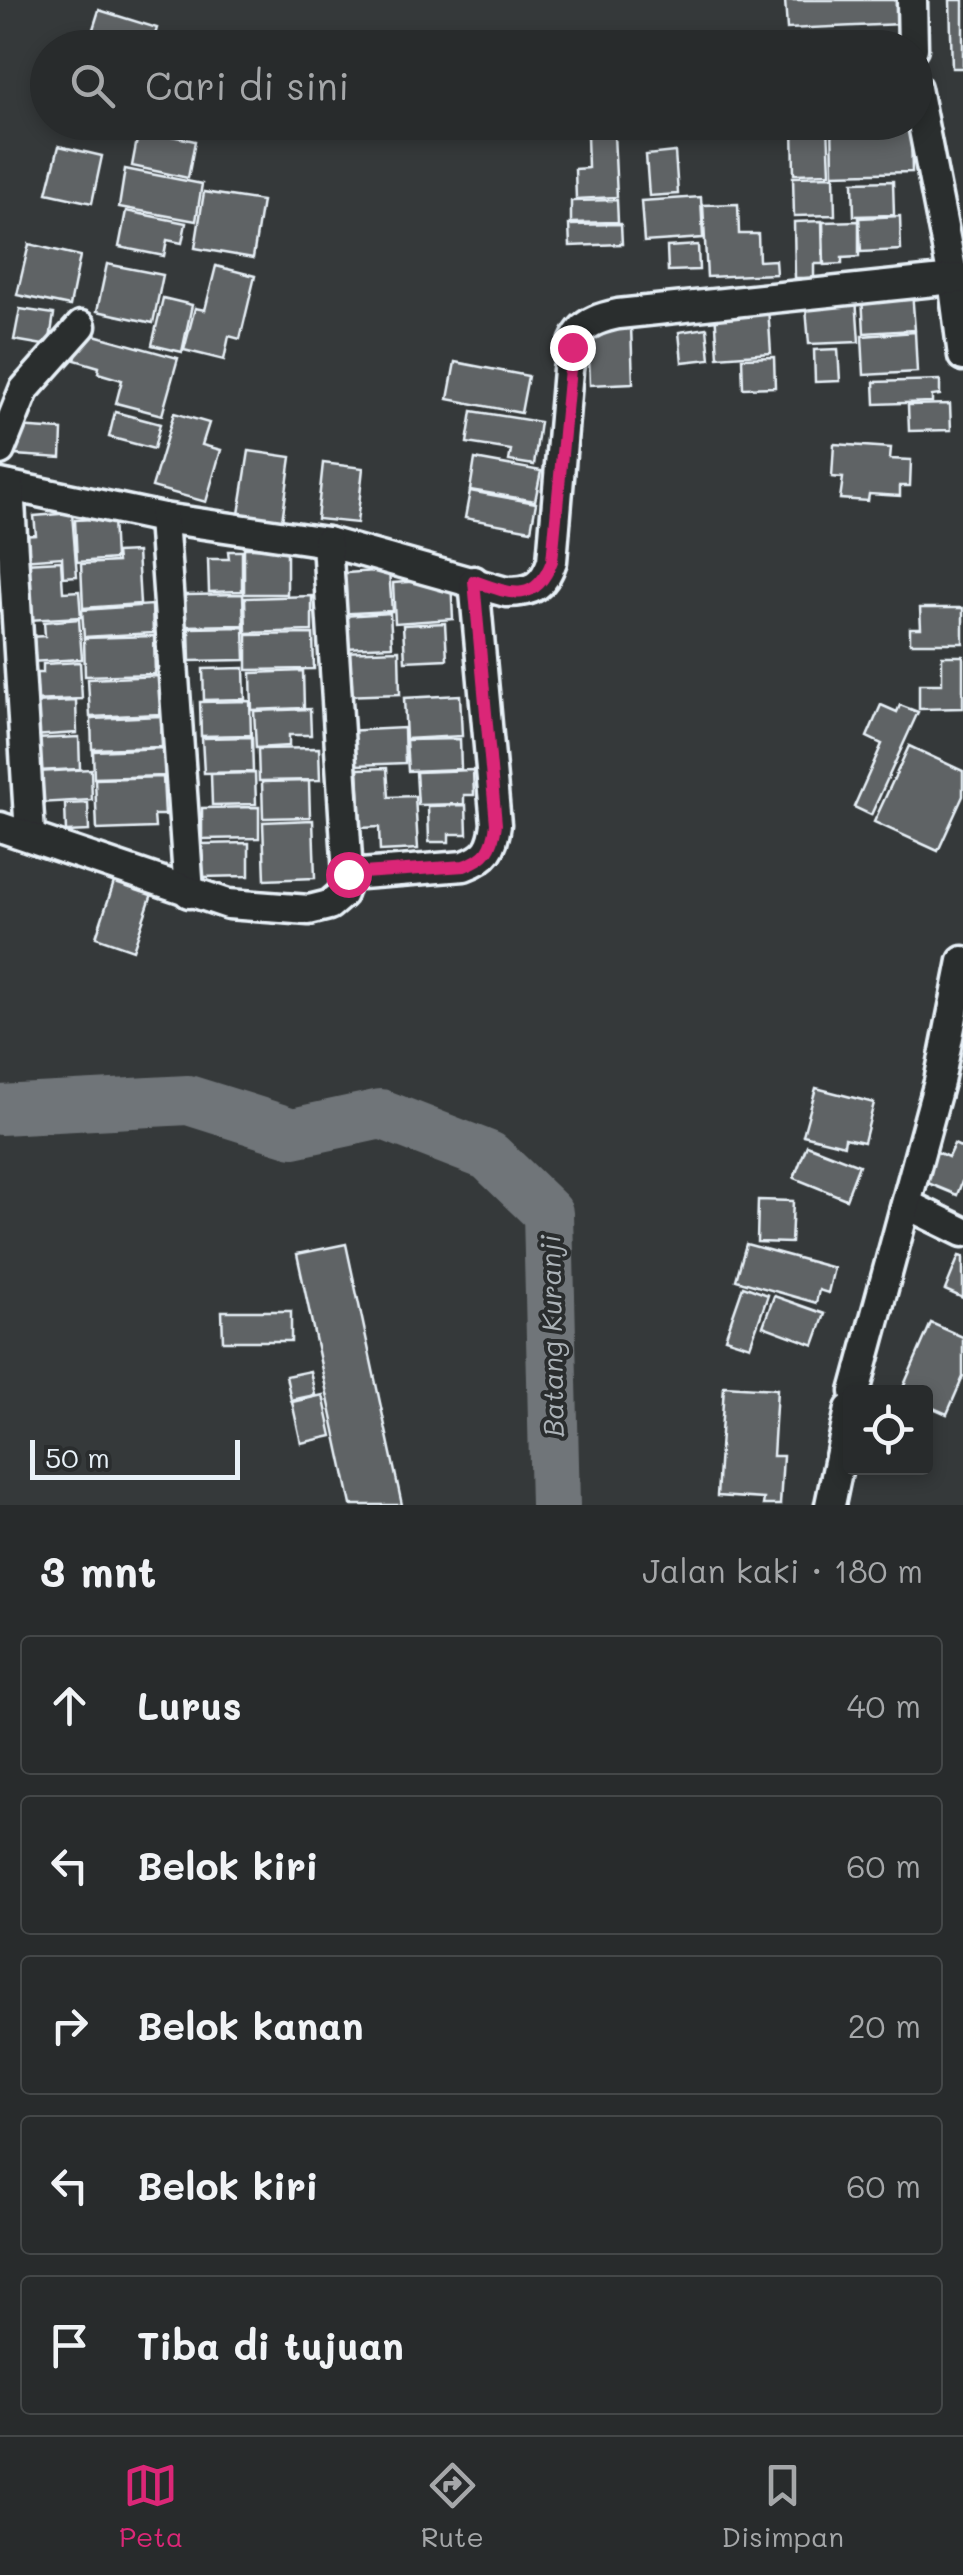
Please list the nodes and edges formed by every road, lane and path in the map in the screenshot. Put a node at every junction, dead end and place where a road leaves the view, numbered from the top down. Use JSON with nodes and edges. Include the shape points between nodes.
{"nodes":[{"id":1,"x":912,"y":0,"type":"edge"},
{"id":2,"x":913,"y":30,"type":"edge"},
{"id":3,"x":927,"y":140,"type":"edge"},
{"id":4,"x":958,"y":279,"type":"edge"},
{"id":5,"x":81,"y":326,"type":"dead end"},
{"id":6,"x":963,"y":356,"type":"edge"},
{"id":7,"x":0,"y":450,"type":"edge"},
{"id":8,"x":4,"y":485,"type":"edge"},
{"id":9,"x":163,"y":518,"type":"junction"},
{"id":10,"x":327,"y":542,"type":"junction"},
{"id":11,"x":474,"y":581,"type":"junction"},
{"id":12,"x":0,"y":827,"type":"edge"},
{"id":13,"x":30,"y":835,"type":"junction"},
{"id":14,"x":348,"y":874,"type":"junction"},
{"id":15,"x":189,"y":893,"type":"junction"},
{"id":16,"x":963,"y":961,"type":"edge"},
{"id":17,"x":908,"y":1205,"type":"junction"},
{"id":18,"x":963,"y":1232,"type":"edge"},
{"id":19,"x":857,"y":1385,"type":"edge"},
{"id":20,"x":843,"y":1443,"type":"edge"},
{"id":21,"x":830,"y":1505,"type":"edge"}],
"edges":[{"from":1,"to":2,"type":"street"},
{"from":3,"to":4,"type":"street"},
{"from":4,"to":6,"type":"street"},
{"from":4,"to":11,"type":"street","via":[[595,319],[580,329],[572,347],[545,580],[529,592]]},
{"from":5,"to":7,"type":"street","via":[[24,390]]},
{"from":8,"to":9,"type":"street"},
{"from":8,"to":13,"type":"street"},
{"from":9,"to":10,"type":"street"},
{"from":9,"to":15,"type":"street"},
{"from":10,"to":11,"type":"street"},
{"from":10,"to":14,"type":"street"},
{"from":11,"to":14,"type":"street","via":[[494,845],[464,866]]},
{"from":12,"to":13,"type":"street"},
{"from":13,"to":15,"type":"street"},
{"from":14,"to":15,"type":"street","via":[[342,894],[308,910],[228,904]]},
{"from":16,"to":17,"type":"street"},
{"from":17,"to":18,"type":"street"},
{"from":17,"to":19,"type":"street"},
{"from":20,"to":21,"type":"street"}]}
